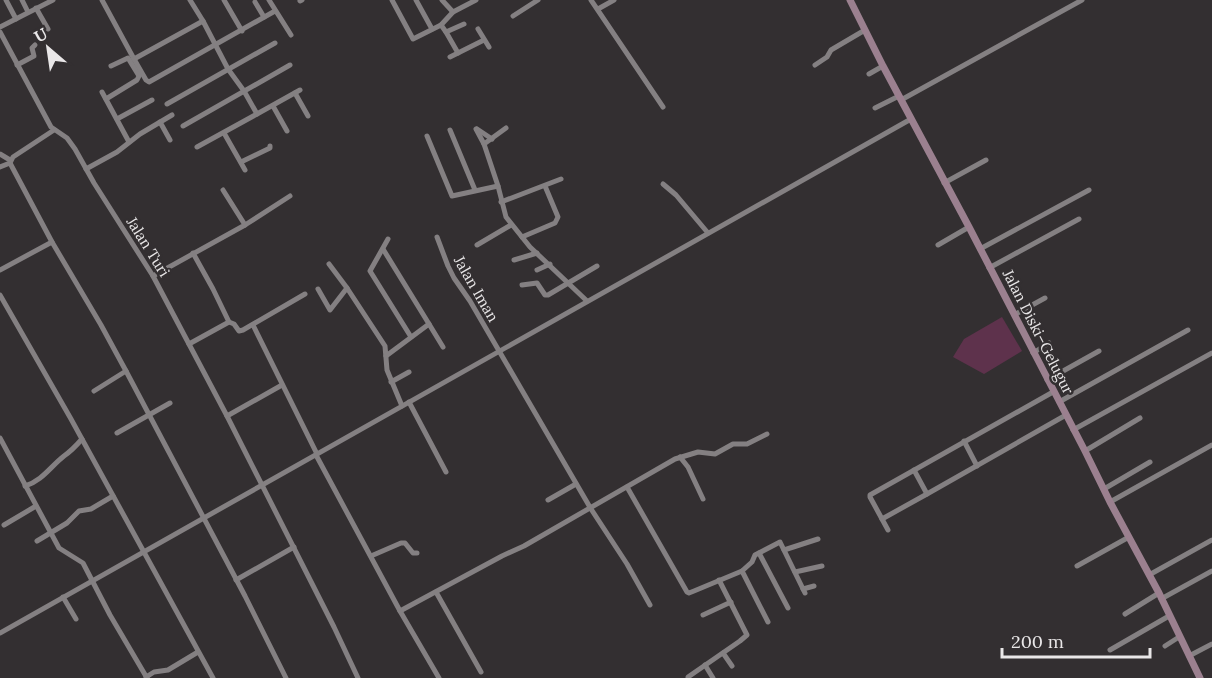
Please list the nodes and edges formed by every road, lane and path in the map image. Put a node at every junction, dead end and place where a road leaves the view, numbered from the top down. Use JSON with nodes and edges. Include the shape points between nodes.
{"nodes":[{"id":1,"x":6,"y":0,"type":"edge"},
{"id":2,"x":22,"y":0,"type":"edge"},
{"id":3,"x":53,"y":0,"type":"edge"},
{"id":4,"x":102,"y":0,"type":"edge"},
{"id":5,"x":190,"y":0,"type":"edge"},
{"id":6,"x":224,"y":0,"type":"edge"},
{"id":7,"x":269,"y":0,"type":"edge"},
{"id":8,"x":392,"y":0,"type":"edge"},
{"id":9,"x":416,"y":0,"type":"edge"},
{"id":10,"x":442,"y":0,"type":"edge"},
{"id":11,"x":476,"y":0,"type":"edge"},
{"id":12,"x":538,"y":0,"type":"edge"},
{"id":13,"x":591,"y":0,"type":"edge"},
{"id":14,"x":614,"y":0,"type":"edge"},
{"id":15,"x":850,"y":0,"type":"edge"},
{"id":16,"x":1082,"y":0,"type":"edge"},
{"id":17,"x":45,"y":2,"type":"edge"},
{"id":18,"x":255,"y":2,"type":"dead end"},
{"id":19,"x":36,"y":8,"type":"junction"},
{"id":20,"x":598,"y":9,"type":"junction"},
{"id":21,"x":275,"y":11,"type":"junction"},
{"id":22,"x":28,"y":12,"type":"junction"},
{"id":23,"x":453,"y":12,"type":"junction"},
{"id":24,"x":513,"y":16,"type":"dead end"},
{"id":25,"x":264,"y":17,"type":"junction"},
{"id":26,"x":16,"y":19,"type":"junction"},
{"id":27,"x":203,"y":21,"type":"junction"},
{"id":28,"x":464,"y":24,"type":"dead end"},
{"id":29,"x":441,"y":25,"type":"junction"},
{"id":30,"x":0,"y":27,"type":"edge"},
{"id":31,"x":48,"y":29,"type":"dead end"},
{"id":32,"x":432,"y":29,"type":"junction"},
{"id":33,"x":478,"y":29,"type":"dead end"},
{"id":34,"x":865,"y":30,"type":"junction"},
{"id":35,"x":242,"y":31,"type":"junction"},
{"id":36,"x":0,"y":32,"type":"edge"},
{"id":37,"x":446,"y":32,"type":"junction"},
{"id":38,"x":291,"y":35,"type":"dead end"},
{"id":39,"x":484,"y":40,"type":"junction"},
{"id":40,"x":275,"y":43,"type":"dead end"},
{"id":41,"x":35,"y":45,"type":"dead end"},
{"id":42,"x":216,"y":45,"type":"junction"},
{"id":43,"x":489,"y":47,"type":"dead end"},
{"id":44,"x":458,"y":53,"type":"junction"},
{"id":45,"x":131,"y":57,"type":"junction"},
{"id":46,"x":450,"y":57,"type":"dead end"},
{"id":47,"x":17,"y":65,"type":"junction"},
{"id":48,"x":290,"y":65,"type":"dead end"},
{"id":49,"x":815,"y":65,"type":"dead end"},
{"id":50,"x":111,"y":66,"type":"dead end"},
{"id":51,"x":883,"y":66,"type":"junction"},
{"id":52,"x":228,"y":69,"type":"junction"},
{"id":53,"x":869,"y":74,"type":"dead end"},
{"id":54,"x":244,"y":91,"type":"junction"},
{"id":55,"x":102,"y":92,"type":"dead end"},
{"id":56,"x":900,"y":98,"type":"junction"},
{"id":57,"x":106,"y":99,"type":"junction"},
{"id":58,"x":152,"y":100,"type":"dead end"},
{"id":59,"x":167,"y":104,"type":"dead end"},
{"id":60,"x":273,"y":106,"type":"junction"},
{"id":61,"x":663,"y":106,"type":"dead end"},
{"id":62,"x":874,"y":108,"type":"dead end"},
{"id":63,"x":257,"y":114,"type":"junction"},
{"id":64,"x":172,"y":115,"type":"dead end"},
{"id":65,"x":308,"y":116,"type":"dead end"},
{"id":66,"x":117,"y":119,"type":"junction"},
{"id":67,"x":911,"y":119,"type":"junction"},
{"id":68,"x":160,"y":122,"type":"junction"},
{"id":69,"x":183,"y":126,"type":"dead end"},
{"id":70,"x":506,"y":128,"type":"dead end"},
{"id":71,"x":54,"y":130,"type":"junction"},
{"id":72,"x":450,"y":130,"type":"dead end"},
{"id":73,"x":287,"y":131,"type":"dead end"},
{"id":74,"x":224,"y":133,"type":"junction"},
{"id":75,"x":427,"y":136,"type":"dead end"},
{"id":76,"x":492,"y":139,"type":"junction"},
{"id":77,"x":170,"y":140,"type":"dead end"},
{"id":78,"x":129,"y":142,"type":"junction"},
{"id":79,"x":484,"y":144,"type":"junction"},
{"id":80,"x":270,"y":146,"type":"dead end"},
{"id":81,"x":197,"y":147,"type":"dead end"},
{"id":82,"x":0,"y":154,"type":"edge"},
{"id":83,"x":986,"y":160,"type":"dead end"},
{"id":84,"x":10,"y":161,"type":"junction"},
{"id":85,"x":241,"y":162,"type":"junction"},
{"id":86,"x":0,"y":167,"type":"edge"},
{"id":87,"x":86,"y":169,"type":"junction"},
{"id":88,"x":245,"y":170,"type":"dead end"},
{"id":89,"x":561,"y":179,"type":"dead end"},
{"id":90,"x":944,"y":183,"type":"junction"},
{"id":91,"x":663,"y":184,"type":"dead end"},
{"id":92,"x":498,"y":186,"type":"junction"},
{"id":93,"x":545,"y":186,"type":"junction"},
{"id":94,"x":223,"y":190,"type":"dead end"},
{"id":95,"x":475,"y":190,"type":"junction"},
{"id":96,"x":1089,"y":190,"type":"dead end"},
{"id":97,"x":290,"y":196,"type":"dead end"},
{"id":98,"x":452,"y":196,"type":"junction"},
{"id":99,"x":444,"y":199,"type":"dead end"},
{"id":100,"x":501,"y":202,"type":"junction"},
{"id":101,"x":1079,"y":219,"type":"dead end"},
{"id":102,"x":245,"y":225,"type":"junction"},
{"id":103,"x":511,"y":225,"type":"junction"},
{"id":104,"x":969,"y":227,"type":"junction"},
{"id":105,"x":708,"y":233,"type":"junction"},
{"id":106,"x":436,"y":237,"type":"dead end"},
{"id":107,"x":522,"y":237,"type":"junction"},
{"id":108,"x":388,"y":239,"type":"dead end"},
{"id":109,"x":52,"y":242,"type":"junction"},
{"id":110,"x":477,"y":245,"type":"dead end"},
{"id":111,"x":938,"y":245,"type":"dead end"},
{"id":112,"x":382,"y":249,"type":"junction"},
{"id":113,"x":980,"y":249,"type":"junction"},
{"id":114,"x":537,"y":253,"type":"junction"},
{"id":115,"x":193,"y":254,"type":"junction"},
{"id":116,"x":514,"y":260,"type":"dead end"},
{"id":117,"x":328,"y":264,"type":"dead end"},
{"id":118,"x":550,"y":264,"type":"junction"},
{"id":119,"x":597,"y":266,"type":"dead end"},
{"id":120,"x":989,"y":268,"type":"junction"},
{"id":121,"x":0,"y":270,"type":"edge"},
{"id":122,"x":537,"y":270,"type":"dead end"},
{"id":123,"x":153,"y":276,"type":"junction"},
{"id":124,"x":569,"y":282,"type":"junction"},
{"id":125,"x":522,"y":285,"type":"dead end"},
{"id":126,"x":347,"y":288,"type":"junction"},
{"id":127,"x":318,"y":289,"type":"dead end"},
{"id":128,"x":305,"y":294,"type":"dead end"},
{"id":129,"x":0,"y":295,"type":"edge"},
{"id":130,"x":1045,"y":298,"type":"dead end"},
{"id":131,"x":587,"y":301,"type":"junction"},
{"id":132,"x":1014,"y":315,"type":"junction"},
{"id":133,"x":229,"y":322,"type":"junction"},
{"id":134,"x":429,"y":324,"type":"junction"},
{"id":135,"x":252,"y":325,"type":"junction"},
{"id":136,"x":1188,"y":330,"type":"dead end"},
{"id":137,"x":411,"y":337,"type":"junction"},
{"id":138,"x":1049,"y":343,"type":"dead end"},
{"id":139,"x":189,"y":344,"type":"junction"},
{"id":140,"x":443,"y":347,"type":"dead end"},
{"id":141,"x":499,"y":351,"type":"junction"},
{"id":142,"x":1099,"y":351,"type":"dead end"},
{"id":143,"x":1033,"y":353,"type":"junction"},
{"id":144,"x":1212,"y":353,"type":"edge"},
{"id":145,"x":386,"y":356,"type":"junction"},
{"id":146,"x":126,"y":371,"type":"junction"},
{"id":147,"x":409,"y":372,"type":"dead end"},
{"id":148,"x":1047,"y":380,"type":"junction"},
{"id":149,"x":391,"y":382,"type":"junction"},
{"id":150,"x":282,"y":385,"type":"junction"},
{"id":151,"x":94,"y":391,"type":"dead end"},
{"id":152,"x":1053,"y":392,"type":"junction"},
{"id":153,"x":409,"y":402,"type":"junction"},
{"id":154,"x":1059,"y":402,"type":"junction"},
{"id":155,"x":170,"y":403,"type":"dead end"},
{"id":156,"x":402,"y":406,"type":"junction"},
{"id":157,"x":149,"y":415,"type":"junction"},
{"id":158,"x":1066,"y":415,"type":"junction"},
{"id":159,"x":227,"y":416,"type":"junction"},
{"id":160,"x":1140,"y":418,"type":"dead end"},
{"id":161,"x":1073,"y":430,"type":"junction"},
{"id":162,"x":117,"y":433,"type":"dead end"},
{"id":163,"x":767,"y":434,"type":"dead end"},
{"id":164,"x":0,"y":438,"type":"edge"},
{"id":165,"x":82,"y":440,"type":"junction"},
{"id":166,"x":964,"y":441,"type":"junction"},
{"id":167,"x":1212,"y":445,"type":"edge"},
{"id":168,"x":1085,"y":451,"type":"junction"},
{"id":169,"x":317,"y":454,"type":"junction"},
{"id":170,"x":680,"y":457,"type":"junction"},
{"id":171,"x":1150,"y":462,"type":"dead end"},
{"id":172,"x":977,"y":466,"type":"junction"},
{"id":173,"x":914,"y":470,"type":"junction"},
{"id":174,"x":446,"y":472,"type":"dead end"},
{"id":175,"x":576,"y":484,"type":"junction"},
{"id":176,"x":26,"y":486,"type":"junction"},
{"id":177,"x":262,"y":486,"type":"junction"},
{"id":178,"x":627,"y":487,"type":"junction"},
{"id":179,"x":1104,"y":489,"type":"junction"},
{"id":180,"x":927,"y":494,"type":"junction"},
{"id":181,"x":113,"y":496,"type":"junction"},
{"id":182,"x":703,"y":499,"type":"dead end"},
{"id":183,"x":548,"y":500,"type":"dead end"},
{"id":184,"x":1110,"y":502,"type":"junction"},
{"id":185,"x":36,"y":506,"type":"junction"},
{"id":186,"x":591,"y":508,"type":"junction"},
{"id":187,"x":203,"y":519,"type":"junction"},
{"id":188,"x":882,"y":519,"type":"junction"},
{"id":189,"x":4,"y":525,"type":"dead end"},
{"id":190,"x":888,"y":530,"type":"dead end"},
{"id":191,"x":51,"y":533,"type":"junction"},
{"id":192,"x":1129,"y":537,"type":"junction"},
{"id":193,"x":818,"y":539,"type":"dead end"},
{"id":194,"x":1212,"y":540,"type":"edge"},
{"id":195,"x":37,"y":541,"type":"dead end"},
{"id":196,"x":294,"y":547,"type":"junction"},
{"id":197,"x":784,"y":550,"type":"junction"},
{"id":198,"x":144,"y":552,"type":"junction"},
{"id":199,"x":417,"y":553,"type":"dead end"},
{"id":200,"x":759,"y":553,"type":"junction"},
{"id":201,"x":371,"y":556,"type":"junction"},
{"id":202,"x":822,"y":566,"type":"dead end"},
{"id":203,"x":1077,"y":566,"type":"dead end"},
{"id":204,"x":742,"y":571,"type":"junction"},
{"id":205,"x":1212,"y":571,"type":"edge"},
{"id":206,"x":795,"y":572,"type":"junction"},
{"id":207,"x":1149,"y":574,"type":"junction"},
{"id":208,"x":236,"y":580,"type":"junction"},
{"id":209,"x":719,"y":580,"type":"junction"},
{"id":210,"x":92,"y":581,"type":"junction"},
{"id":211,"x":814,"y":586,"type":"dead end"},
{"id":212,"x":436,"y":592,"type":"junction"},
{"id":213,"x":1160,"y":596,"type":"junction"},
{"id":214,"x":63,"y":597,"type":"junction"},
{"id":215,"x":731,"y":602,"type":"junction"},
{"id":216,"x":650,"y":605,"type":"dead end"},
{"id":217,"x":788,"y":608,"type":"dead end"},
{"id":218,"x":400,"y":611,"type":"junction"},
{"id":219,"x":1125,"y":614,"type":"dead end"},
{"id":220,"x":704,"y":615,"type":"dead end"},
{"id":221,"x":1169,"y":616,"type":"junction"},
{"id":222,"x":76,"y":618,"type":"dead end"},
{"id":223,"x":768,"y":622,"type":"dead end"},
{"id":224,"x":0,"y":633,"type":"edge"},
{"id":225,"x":1179,"y":637,"type":"junction"},
{"id":226,"x":1212,"y":644,"type":"edge"},
{"id":227,"x":1165,"y":646,"type":"dead end"},
{"id":228,"x":1110,"y":650,"type":"dead end"},
{"id":229,"x":198,"y":652,"type":"junction"},
{"id":230,"x":723,"y":653,"type":"junction"},
{"id":231,"x":1189,"y":656,"type":"junction"},
{"id":232,"x":705,"y":665,"type":"junction"},
{"id":233,"x":732,"y":666,"type":"dead end"},
{"id":234,"x":481,"y":672,"type":"dead end"},
{"id":235,"x":147,"y":677,"type":"edge"},
{"id":236,"x":213,"y":678,"type":"edge"},
{"id":237,"x":286,"y":678,"type":"edge"},
{"id":238,"x":358,"y":678,"type":"edge"},
{"id":239,"x":439,"y":678,"type":"edge"},
{"id":240,"x":688,"y":678,"type":"edge"},
{"id":241,"x":713,"y":678,"type":"edge"},
{"id":242,"x":1200,"y":678,"type":"edge"}],
"edges":[{"from":1,"to":26,"type":"street"},
{"from":2,"to":22,"type":"street"},
{"from":3,"to":17,"type":"street"},
{"from":4,"to":45,"type":"street"},
{"from":5,"to":27,"type":"street"},
{"from":6,"to":35,"type":"street"},
{"from":7,"to":21,"type":"street"},
{"from":8,"to":32,"type":"street","via":[[413,39]]},
{"from":9,"to":32,"type":"street"},
{"from":10,"to":23,"type":"street"},
{"from":11,"to":23,"type":"street"},
{"from":12,"to":24,"type":"street"},
{"from":13,"to":20,"type":"street"},
{"from":14,"to":20,"type":"street"},
{"from":15,"to":34,"type":"main road","name":"Jalan Diski–Gelugur"},
{"from":16,"to":56,"type":"street"},
{"from":17,"to":19,"type":"street"},
{"from":18,"to":25,"type":"street"},
{"from":19,"to":22,"type":"street"},
{"from":19,"to":31,"type":"street"},
{"from":20,"to":61,"type":"street"},
{"from":21,"to":25,"type":"street"},
{"from":21,"to":38,"type":"street"},
{"from":22,"to":26,"type":"street"},
{"from":23,"to":29,"type":"street"},
{"from":25,"to":35,"type":"street"},
{"from":26,"to":30,"type":"street"},
{"from":27,"to":42,"type":"street"},
{"from":27,"to":45,"type":"street"},
{"from":28,"to":37,"type":"street"},
{"from":29,"to":32,"type":"street"},
{"from":29,"to":37,"type":"street"},
{"from":33,"to":39,"type":"street"},
{"from":34,"to":49,"type":"street","via":[[831,50]]},
{"from":34,"to":51,"type":"main road","name":"Jalan Diski–Gelugur"},
{"from":35,"to":42,"type":"street"},
{"from":36,"to":47,"type":"street","name":"Jalan Turi"},
{"from":37,"to":44,"type":"street"},
{"from":39,"to":43,"type":"street"},
{"from":39,"to":44,"type":"street"},
{"from":40,"to":52,"type":"street"},
{"from":41,"to":47,"type":"street","via":[[34,56]]},
{"from":42,"to":45,"type":"street","via":[[149,82]]},
{"from":42,"to":52,"type":"street"},
{"from":44,"to":46,"type":"street"},
{"from":45,"to":50,"type":"street"},
{"from":45,"to":57,"type":"street","via":[[138,78]]},
{"from":47,"to":71,"type":"street","name":"Jalan Turi"},
{"from":48,"to":54,"type":"street"},
{"from":51,"to":53,"type":"street"},
{"from":51,"to":56,"type":"main road","name":"Jalan Diski–Gelugur"},
{"from":52,"to":54,"type":"street"},
{"from":52,"to":59,"type":"street"},
{"from":54,"to":63,"type":"street"},
{"from":54,"to":69,"type":"street"},
{"from":55,"to":57,"type":"street"},
{"from":56,"to":62,"type":"street"},
{"from":56,"to":67,"type":"main road","name":"Jalan Diski–Gelugur"},
{"from":57,"to":66,"type":"street"},
{"from":58,"to":66,"type":"street"},
{"from":60,"to":63,"type":"street"},
{"from":60,"to":65,"type":"street","via":[[298,92]]},
{"from":60,"to":73,"type":"street"},
{"from":63,"to":74,"type":"street"},
{"from":64,"to":68,"type":"street"},
{"from":66,"to":78,"type":"street"},
{"from":67,"to":90,"type":"main road","name":"Jalan Diski–Gelugur"},
{"from":67,"to":105,"type":"street"},
{"from":68,"to":77,"type":"street"},
{"from":68,"to":78,"type":"street"},
{"from":70,"to":76,"type":"street"},
{"from":71,"to":84,"type":"street"},
{"from":71,"to":87,"type":"street","name":"Jalan Turi","via":[[66,138]]},
{"from":72,"to":95,"type":"street"},
{"from":74,"to":81,"type":"street"},
{"from":74,"to":85,"type":"street"},
{"from":75,"to":98,"type":"street"},
{"from":76,"to":79,"type":"street"},
{"from":76,"to":79,"type":"street","via":[[476,129]]},
{"from":78,"to":87,"type":"street"},
{"from":79,"to":92,"type":"street"},
{"from":80,"to":85,"type":"street"},
{"from":82,"to":84,"type":"street"},
{"from":83,"to":90,"type":"street"},
{"from":84,"to":86,"type":"street"},
{"from":84,"to":109,"type":"street"},
{"from":85,"to":88,"type":"street"},
{"from":87,"to":123,"type":"street","name":"Jalan Turi"},
{"from":89,"to":93,"type":"street"},
{"from":90,"to":104,"type":"main road","name":"Jalan Diski–Gelugur"},
{"from":91,"to":105,"type":"street"},
{"from":92,"to":95,"type":"street"},
{"from":92,"to":100,"type":"street"},
{"from":93,"to":100,"type":"street"},
{"from":93,"to":107,"type":"street","via":[[558,219]]},
{"from":94,"to":102,"type":"street"},
{"from":95,"to":98,"type":"street"},
{"from":96,"to":113,"type":"street"},
{"from":97,"to":102,"type":"street"},
{"from":98,"to":99,"type":"street"},
{"from":100,"to":103,"type":"street"},
{"from":101,"to":120,"type":"street"},
{"from":102,"to":115,"type":"street"},
{"from":103,"to":107,"type":"street"},
{"from":103,"to":110,"type":"street"},
{"from":104,"to":111,"type":"street"},
{"from":104,"to":113,"type":"main road","name":"Jalan Diski–Gelugur"},
{"from":105,"to":131,"type":"street"},
{"from":106,"to":141,"type":"street","name":"Jalan Iman","via":[[454,278]]},
{"from":107,"to":114,"type":"street"},
{"from":108,"to":112,"type":"street"},
{"from":109,"to":121,"type":"street"},
{"from":109,"to":146,"type":"street"},
{"from":112,"to":134,"type":"street"},
{"from":112,"to":137,"type":"street","via":[[370,271]]},
{"from":113,"to":120,"type":"main road","name":"Jalan Diski–Gelugur"},
{"from":114,"to":116,"type":"street"},
{"from":114,"to":118,"type":"street"},
{"from":115,"to":123,"type":"street"},
{"from":115,"to":133,"type":"street"},
{"from":117,"to":126,"type":"street"},
{"from":118,"to":122,"type":"street"},
{"from":118,"to":124,"type":"street"},
{"from":119,"to":124,"type":"street"},
{"from":120,"to":132,"type":"main road","name":"Jalan Diski–Gelugur"},
{"from":123,"to":139,"type":"street","name":"Jalan Turi"},
{"from":124,"to":125,"type":"street","via":[[546,295],[537,283]]},
{"from":124,"to":131,"type":"street"},
{"from":126,"to":127,"type":"street","via":[[330,310]]},
{"from":126,"to":145,"type":"street","via":[[385,346]]},
{"from":128,"to":135,"type":"street"},
{"from":129,"to":165,"type":"street"},
{"from":130,"to":132,"type":"street"},
{"from":131,"to":141,"type":"street"},
{"from":132,"to":143,"type":"main road","name":"Jalan Diski–Gelugur"},
{"from":133,"to":135,"type":"street","via":[[241,331]]},
{"from":133,"to":139,"type":"street"},
{"from":134,"to":137,"type":"street"},
{"from":134,"to":140,"type":"street"},
{"from":135,"to":150,"type":"street"},
{"from":136,"to":154,"type":"street"},
{"from":137,"to":145,"type":"street"},
{"from":138,"to":143,"type":"street"},
{"from":139,"to":159,"type":"street","name":"Jalan Turi"},
{"from":141,"to":153,"type":"street"},
{"from":141,"to":175,"type":"street","name":"Jalan Iman"},
{"from":142,"to":148,"type":"street"},
{"from":143,"to":148,"type":"main road","name":"Jalan Diski–Gelugur"},
{"from":144,"to":161,"type":"street"},
{"from":145,"to":149,"type":"street"},
{"from":146,"to":151,"type":"street"},
{"from":146,"to":157,"type":"street"},
{"from":147,"to":149,"type":"street"},
{"from":148,"to":152,"type":"main road","name":"Jalan Diski–Gelugur"},
{"from":149,"to":156,"type":"street"},
{"from":150,"to":159,"type":"street"},
{"from":150,"to":169,"type":"street"},
{"from":152,"to":154,"type":"main road","name":"Jalan Diski–Gelugur"},
{"from":152,"to":166,"type":"street"},
{"from":153,"to":156,"type":"street"},
{"from":153,"to":174,"type":"street"},
{"from":154,"to":158,"type":"main road","name":"Jalan Diski–Gelugur"},
{"from":155,"to":157,"type":"street"},
{"from":156,"to":169,"type":"street"},
{"from":157,"to":162,"type":"street"},
{"from":157,"to":187,"type":"street"},
{"from":158,"to":161,"type":"main road","name":"Jalan Diski–Gelugur"},
{"from":158,"to":172,"type":"street"},
{"from":159,"to":177,"type":"street","name":"Jalan Turi"},
{"from":160,"to":168,"type":"street"},
{"from":161,"to":168,"type":"main road","name":"Jalan Diski–Gelugur"},
{"from":163,"to":170,"type":"street","via":[[715,454],[698,452]]},
{"from":164,"to":176,"type":"street"},
{"from":165,"to":176,"type":"street"},
{"from":165,"to":181,"type":"street"},
{"from":166,"to":172,"type":"street"},
{"from":166,"to":173,"type":"street"},
{"from":167,"to":184,"type":"street"},
{"from":168,"to":179,"type":"main road","name":"Jalan Diski–Gelugur"},
{"from":169,"to":177,"type":"street"},
{"from":169,"to":201,"type":"street"},
{"from":170,"to":178,"type":"street"},
{"from":170,"to":182,"type":"street"},
{"from":171,"to":179,"type":"street"},
{"from":172,"to":180,"type":"street"},
{"from":173,"to":180,"type":"street"},
{"from":173,"to":188,"type":"street","via":[[870,495]]},
{"from":175,"to":183,"type":"street"},
{"from":175,"to":186,"type":"street","name":"Jalan Iman"},
{"from":176,"to":185,"type":"street"},
{"from":177,"to":187,"type":"street"},
{"from":177,"to":196,"type":"street","name":"Jalan Turi"},
{"from":178,"to":186,"type":"street"},
{"from":178,"to":209,"type":"street","via":[[687,592]]},
{"from":179,"to":184,"type":"main road","name":"Jalan Diski–Gelugur"},
{"from":180,"to":188,"type":"street"},
{"from":181,"to":191,"type":"street","via":[[79,511]]},
{"from":181,"to":198,"type":"street"},
{"from":184,"to":192,"type":"main road","name":"Jalan Diski–Gelugur"},
{"from":185,"to":189,"type":"street"},
{"from":185,"to":191,"type":"street"},
{"from":186,"to":212,"type":"street"},
{"from":186,"to":216,"type":"street","name":"Jalan Iman"},
{"from":187,"to":198,"type":"street"},
{"from":187,"to":208,"type":"street"},
{"from":188,"to":190,"type":"street"},
{"from":191,"to":195,"type":"street"},
{"from":191,"to":210,"type":"street","via":[[61,550],[83,563]]},
{"from":192,"to":203,"type":"street"},
{"from":192,"to":207,"type":"main road","name":"Jalan Diski–Gelugur"},
{"from":193,"to":197,"type":"street"},
{"from":194,"to":207,"type":"street"},
{"from":196,"to":208,"type":"street"},
{"from":196,"to":238,"type":"street","name":"Jalan Turi"},
{"from":197,"to":200,"type":"street","via":[[780,542]]},
{"from":197,"to":206,"type":"street"},
{"from":198,"to":210,"type":"street"},
{"from":198,"to":229,"type":"street"},
{"from":199,"to":201,"type":"street","via":[[401,543]]},
{"from":200,"to":204,"type":"street"},
{"from":200,"to":217,"type":"street"},
{"from":201,"to":218,"type":"street"},
{"from":202,"to":206,"type":"street"},
{"from":204,"to":209,"type":"street"},
{"from":204,"to":223,"type":"street"},
{"from":205,"to":213,"type":"street"},
{"from":206,"to":211,"type":"street","via":[[804,591]]},
{"from":207,"to":213,"type":"main road","name":"Jalan Diski–Gelugur"},
{"from":208,"to":237,"type":"street"},
{"from":209,"to":215,"type":"street"},
{"from":210,"to":214,"type":"street"},
{"from":210,"to":235,"type":"street"},
{"from":212,"to":218,"type":"street"},
{"from":212,"to":234,"type":"street"},
{"from":213,"to":219,"type":"street"},
{"from":213,"to":221,"type":"main road","name":"Jalan Diski–Gelugur"},
{"from":214,"to":222,"type":"street"},
{"from":214,"to":224,"type":"street"},
{"from":215,"to":220,"type":"street"},
{"from":215,"to":230,"type":"street","via":[[747,635]]},
{"from":218,"to":239,"type":"street"},
{"from":221,"to":225,"type":"main road","name":"Jalan Diski–Gelugur"},
{"from":221,"to":228,"type":"street"},
{"from":225,"to":227,"type":"street"},
{"from":225,"to":231,"type":"main road","name":"Jalan Diski–Gelugur"},
{"from":226,"to":231,"type":"street"},
{"from":229,"to":235,"type":"street"},
{"from":229,"to":236,"type":"street"},
{"from":230,"to":232,"type":"street"},
{"from":230,"to":233,"type":"street"},
{"from":231,"to":242,"type":"main road","name":"Jalan Diski–Gelugur"},
{"from":232,"to":240,"type":"street"},
{"from":232,"to":241,"type":"street"}]}
